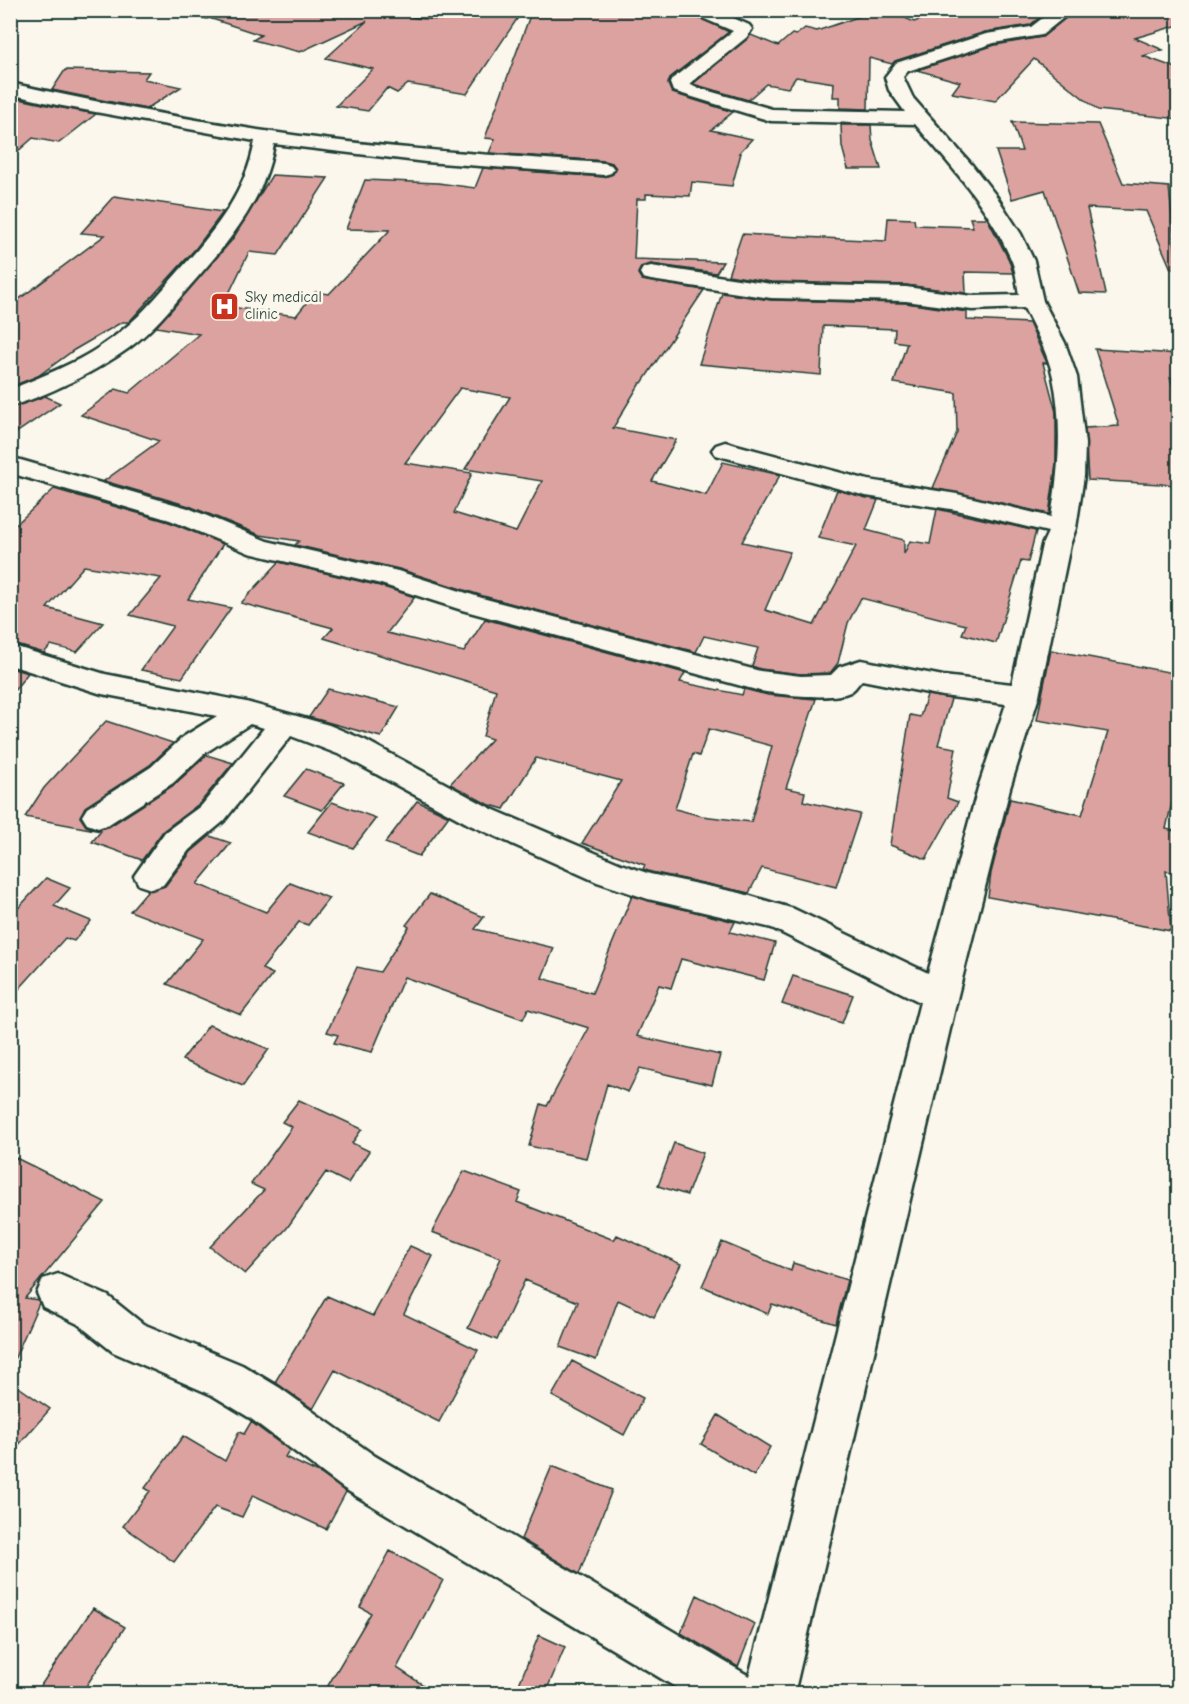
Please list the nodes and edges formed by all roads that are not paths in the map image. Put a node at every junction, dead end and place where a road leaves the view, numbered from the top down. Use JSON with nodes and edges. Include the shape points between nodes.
{"nodes":[{"id":1,"x":410,"y":10,"type":"edge"},
{"id":2,"x":481,"y":10,"type":"edge"},
{"id":3,"x":699,"y":10,"type":"edge"},
{"id":4,"x":1065,"y":10,"type":"edge"},
{"id":5,"x":10,"y":88,"type":"edge"},
{"id":6,"x":918,"y":118,"type":"junction"},
{"id":7,"x":265,"y":137,"type":"junction"},
{"id":8,"x":604,"y":169,"type":"dead end"},
{"id":9,"x":651,"y":273,"type":"dead end"},
{"id":10,"x":1032,"y":301,"type":"junction"},
{"id":11,"x":10,"y":399,"type":"edge"},
{"id":12,"x":725,"y":450,"type":"dead end"},
{"id":13,"x":10,"y":465,"type":"edge"},
{"id":14,"x":1063,"y":528,"type":"junction"},
{"id":15,"x":10,"y":655,"type":"edge"},
{"id":16,"x":1024,"y":696,"type":"junction"},
{"id":17,"x":246,"y":712,"type":"junction"},
{"id":18,"x":285,"y":722,"type":"junction"},
{"id":19,"x":98,"y":816,"type":"dead end"},
{"id":20,"x":152,"y":876,"type":"dead end"},
{"id":21,"x":940,"y":995,"type":"junction"},
{"id":22,"x":58,"y":1293,"type":"dead end"},
{"id":23,"x":734,"y":1694,"type":"edge"},
{"id":24,"x":769,"y":1694,"type":"edge"}],
"edges":[{"from":1,"to":2,"type":"street"},
{"from":3,"to":6,"type":"street","via":[[743,29],[679,83],[680,87],[771,115]]},
{"from":4,"to":6,"type":"street","via":[[1036,31],[992,38],[902,67],[894,77],[898,90]]},
{"from":5,"to":7,"type":"street"},
{"from":6,"to":10,"type":"street","via":[[990,201],[1023,261]]},
{"from":7,"to":8,"type":"street","via":[[426,156]]},
{"from":7,"to":11,"type":"street","via":[[258,173],[225,233],[150,317],[95,360]]},
{"from":9,"to":10,"type":"street","via":[[771,291],[906,294],[972,303]]},
{"from":10,"to":14,"type":"street","via":[[1065,377],[1072,444]]},
{"from":12,"to":14,"type":"street","via":[[866,488],[957,502]]},
{"from":13,"to":16,"type":"street","via":[[179,514],[259,547],[388,577],[472,604],[760,681],[816,687],[842,684],[849,674],[861,670]]},
{"from":14,"to":16,"type":"street"},
{"from":15,"to":17,"type":"street","via":[[102,684]]},
{"from":16,"to":21,"type":"street","via":[[994,788]]},
{"from":17,"to":18,"type":"street"},
{"from":17,"to":19,"type":"street","via":[[194,745],[162,775]]},
{"from":18,"to":20,"type":"street","via":[[213,813],[177,841]]},
{"from":18,"to":21,"type":"street","via":[[354,747],[481,817],[609,873],[782,918]]},
{"from":21,"to":24,"type":"street"},
{"from":22,"to":23,"type":"street","via":[[93,1310],[128,1338],[226,1380],[265,1403],[359,1472]]}]}
